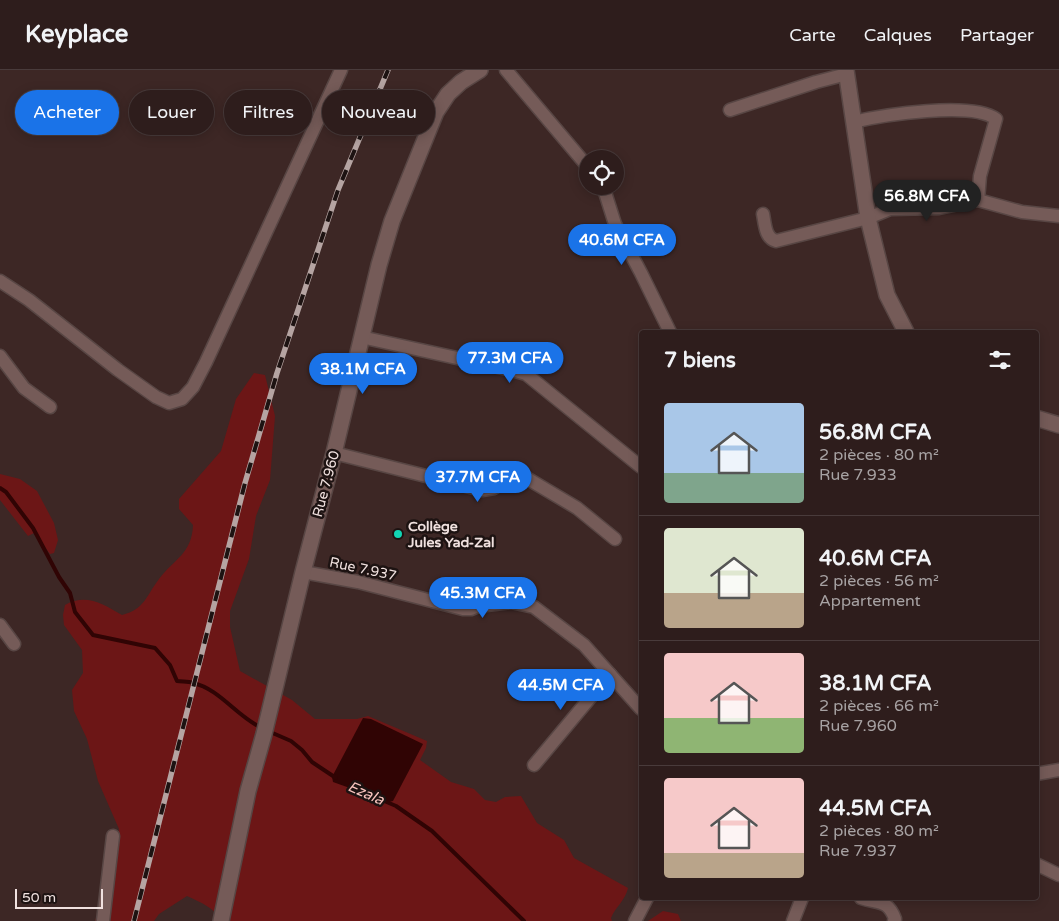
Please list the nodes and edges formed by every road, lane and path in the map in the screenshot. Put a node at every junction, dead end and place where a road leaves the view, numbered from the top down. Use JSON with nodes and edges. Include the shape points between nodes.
{"nodes":[{"id":1,"x":341,"y":70,"type":"edge"},
{"id":2,"x":480,"y":70,"type":"edge"},
{"id":3,"x":506,"y":70,"type":"edge"},
{"id":4,"x":847,"y":72,"type":"edge"},
{"id":5,"x":730,"y":110,"type":"dead end"},
{"id":6,"x":853,"y":122,"type":"junction"},
{"id":7,"x":579,"y":156,"type":"edge"},
{"id":8,"x":607,"y":195,"type":"edge"},
{"id":9,"x":978,"y":200,"type":"junction"},
{"id":10,"x":763,"y":214,"type":"dead end"},
{"id":11,"x":1059,"y":216,"type":"edge"},
{"id":12,"x":868,"y":218,"type":"junction"},
{"id":13,"x":0,"y":281,"type":"edge"},
{"id":14,"x":669,"y":330,"type":"edge"},
{"id":15,"x":905,"y":330,"type":"edge"},
{"id":16,"x":361,"y":338,"type":"junction"},
{"id":17,"x":0,"y":356,"type":"edge"},
{"id":18,"x":50,"y":407,"type":"dead end"},
{"id":19,"x":1039,"y":419,"type":"edge"},
{"id":20,"x":1059,"y":425,"type":"edge"},
{"id":21,"x":334,"y":453,"type":"junction"},
{"id":22,"x":639,"y":465,"type":"edge"},
{"id":23,"x":615,"y":539,"type":"dead end"},
{"id":24,"x":303,"y":572,"type":"junction"},
{"id":25,"x":0,"y":625,"type":"edge"},
{"id":26,"x":14,"y":644,"type":"dead end"},
{"id":27,"x":610,"y":674,"type":"junction"},
{"id":28,"x":639,"y":707,"type":"edge"},
{"id":29,"x":534,"y":765,"type":"dead end"},
{"id":30,"x":1059,"y":770,"type":"edge"},
{"id":31,"x":1039,"y":773,"type":"edge"},
{"id":32,"x":113,"y":836,"type":"dead end"},
{"id":33,"x":1039,"y":865,"type":"edge"},
{"id":34,"x":1059,"y":875,"type":"edge"},
{"id":35,"x":647,"y":900,"type":"edge"},
{"id":36,"x":801,"y":900,"type":"edge"},
{"id":37,"x":870,"y":900,"type":"edge"},
{"id":38,"x":103,"y":921,"type":"edge"},
{"id":39,"x":221,"y":921,"type":"edge"},
{"id":40,"x":635,"y":921,"type":"edge"},
{"id":41,"x":793,"y":921,"type":"edge"},
{"id":42,"x":894,"y":921,"type":"edge"}],
"edges":[{"from":1,"to":13,"type":"street","via":[[206,362],[193,387],[182,399],[169,403],[156,397]]},
{"from":2,"to":16,"type":"street","name":"Rue 7.960","via":[[448,94],[436,112],[392,222]]},
{"from":3,"to":7,"type":"street"},
{"from":4,"to":5,"type":"street"},
{"from":4,"to":6,"type":"street"},
{"from":6,"to":9,"type":"street","via":[[927,111],[990,114],[996,119],[980,176]]},
{"from":6,"to":12,"type":"street"},
{"from":8,"to":14,"type":"street","via":[[615,224]]},
{"from":9,"to":11,"type":"street","via":[[1022,212]]},
{"from":9,"to":12,"type":"street","via":[[939,208],[890,208]]},
{"from":10,"to":12,"type":"street","via":[[767,234],[776,241]]},
{"from":12,"to":15,"type":"street","via":[[887,295]]},
{"from":16,"to":21,"type":"street","name":"Rue 7.960"},
{"from":16,"to":22,"type":"street","via":[[526,374]]},
{"from":17,"to":18,"type":"street","via":[[24,388]]},
{"from":19,"to":20,"type":"street"},
{"from":21,"to":23,"type":"street","via":[[482,490],[494,488],[518,473],[577,508]]},
{"from":21,"to":24,"type":"street","name":"Rue 7.960"},
{"from":24,"to":27,"type":"street","name":"Rue 7.937","via":[[358,582],[463,609],[511,602],[534,607],[584,646]]},
{"from":24,"to":39,"type":"street","name":"Rue 7.960","via":[[239,828]]},
{"from":25,"to":26,"type":"street"},
{"from":27,"to":28,"type":"street","name":"Rue 7.937"},
{"from":27,"to":29,"type":"street"},
{"from":30,"to":31,"type":"street"},
{"from":32,"to":38,"type":"street"},
{"from":33,"to":34,"type":"street"},
{"from":35,"to":40,"type":"street"},
{"from":36,"to":41,"type":"street"},
{"from":37,"to":42,"type":"street","via":[[887,904]]}]}
